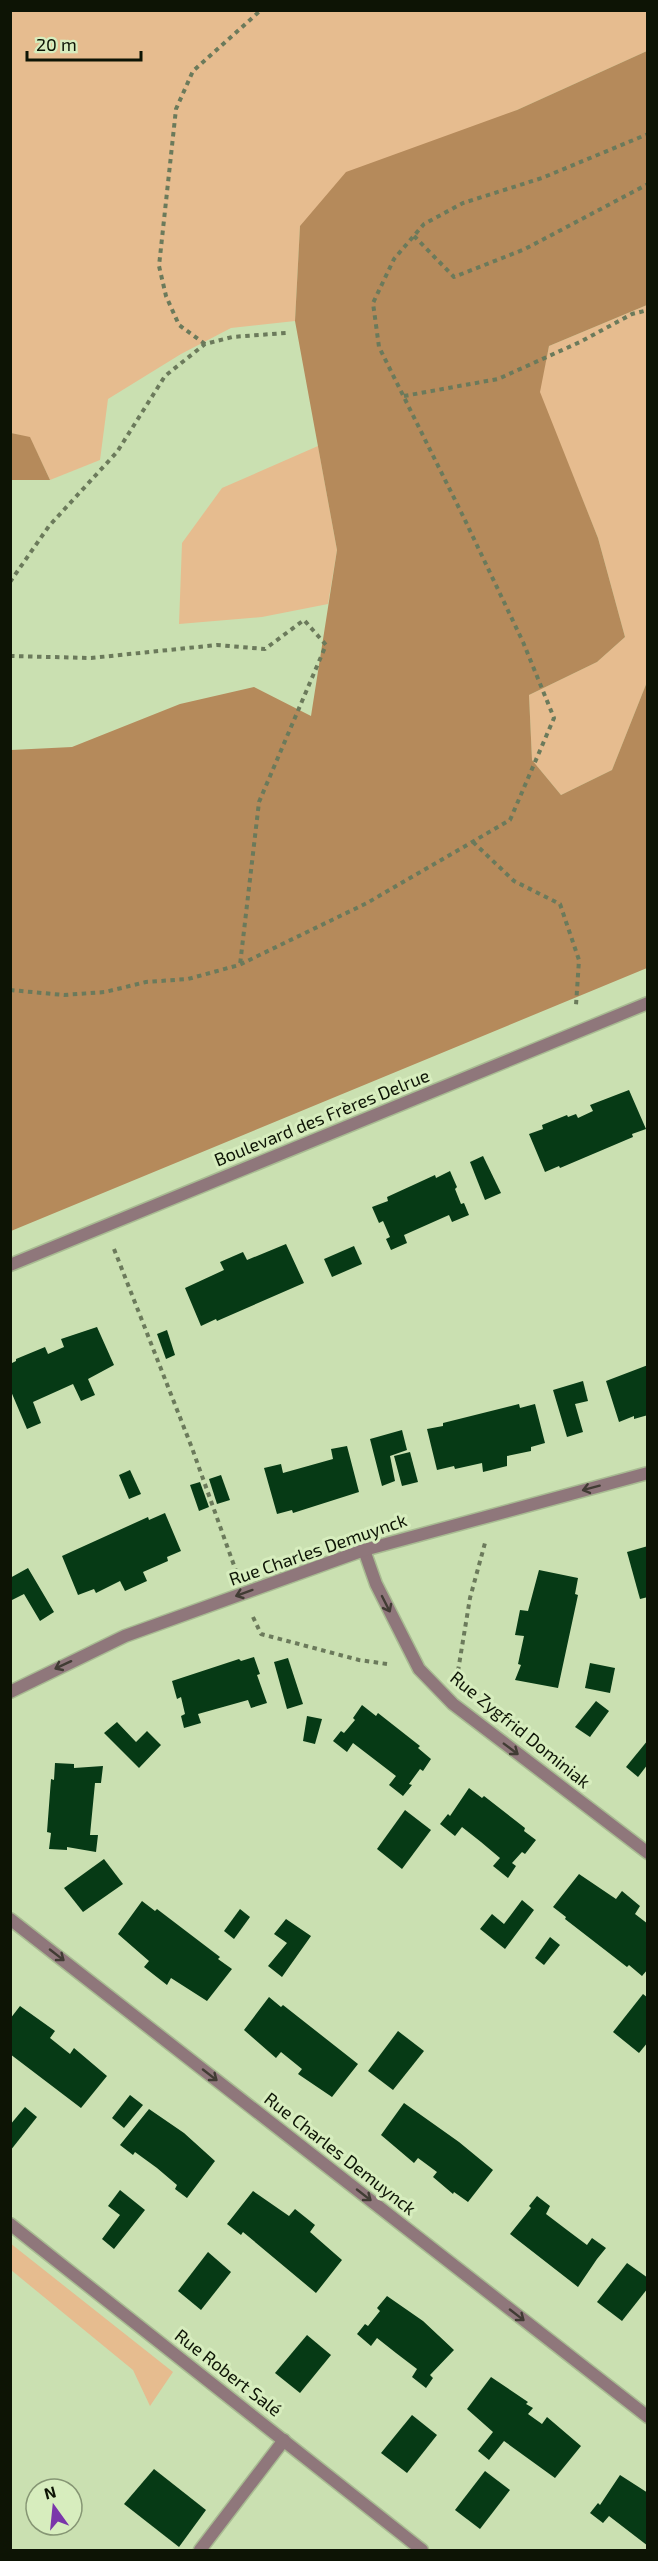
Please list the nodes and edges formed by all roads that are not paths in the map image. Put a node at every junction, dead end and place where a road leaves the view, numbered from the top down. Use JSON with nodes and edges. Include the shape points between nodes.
{"nodes":[{"id":1,"x":648,"y":1003,"type":"edge"},
{"id":2,"x":10,"y":1265,"type":"edge"},
{"id":3,"x":648,"y":1473,"type":"edge"},
{"id":4,"x":364,"y":1550,"type":"junction"},
{"id":5,"x":10,"y":1692,"type":"edge"},
{"id":6,"x":648,"y":1853,"type":"edge"},
{"id":7,"x":10,"y":1918,"type":"edge"},
{"id":8,"x":10,"y":2224,"type":"edge"},
{"id":9,"x":648,"y":2417,"type":"edge"},
{"id":10,"x":284,"y":2440,"type":"junction"},
{"id":11,"x":200,"y":2550,"type":"edge"},
{"id":12,"x":422,"y":2550,"type":"edge"}],
"edges":[{"from":1,"to":2,"type":"street","name":"Boulevard des Frères Delrue"},
{"from":3,"to":4,"type":"street","name":"Rue Charles Demuynck","one_way":true},
{"from":4,"to":5,"type":"street","name":"Rue Charles Demuynck","one_way":true,"via":[[125,1636]]},
{"from":4,"to":6,"type":"street","name":"Rue Zygfrid Dominiak","one_way":true,"via":[[376,1584],[419,1669],[453,1704]]},
{"from":7,"to":9,"type":"street","name":"Rue Charles Demuynck","one_way":true},
{"from":8,"to":10,"type":"street","name":"Rue Robert Salé"},
{"from":10,"to":11,"type":"street"},
{"from":10,"to":12,"type":"street","name":"Rue Robert Salé"}]}
